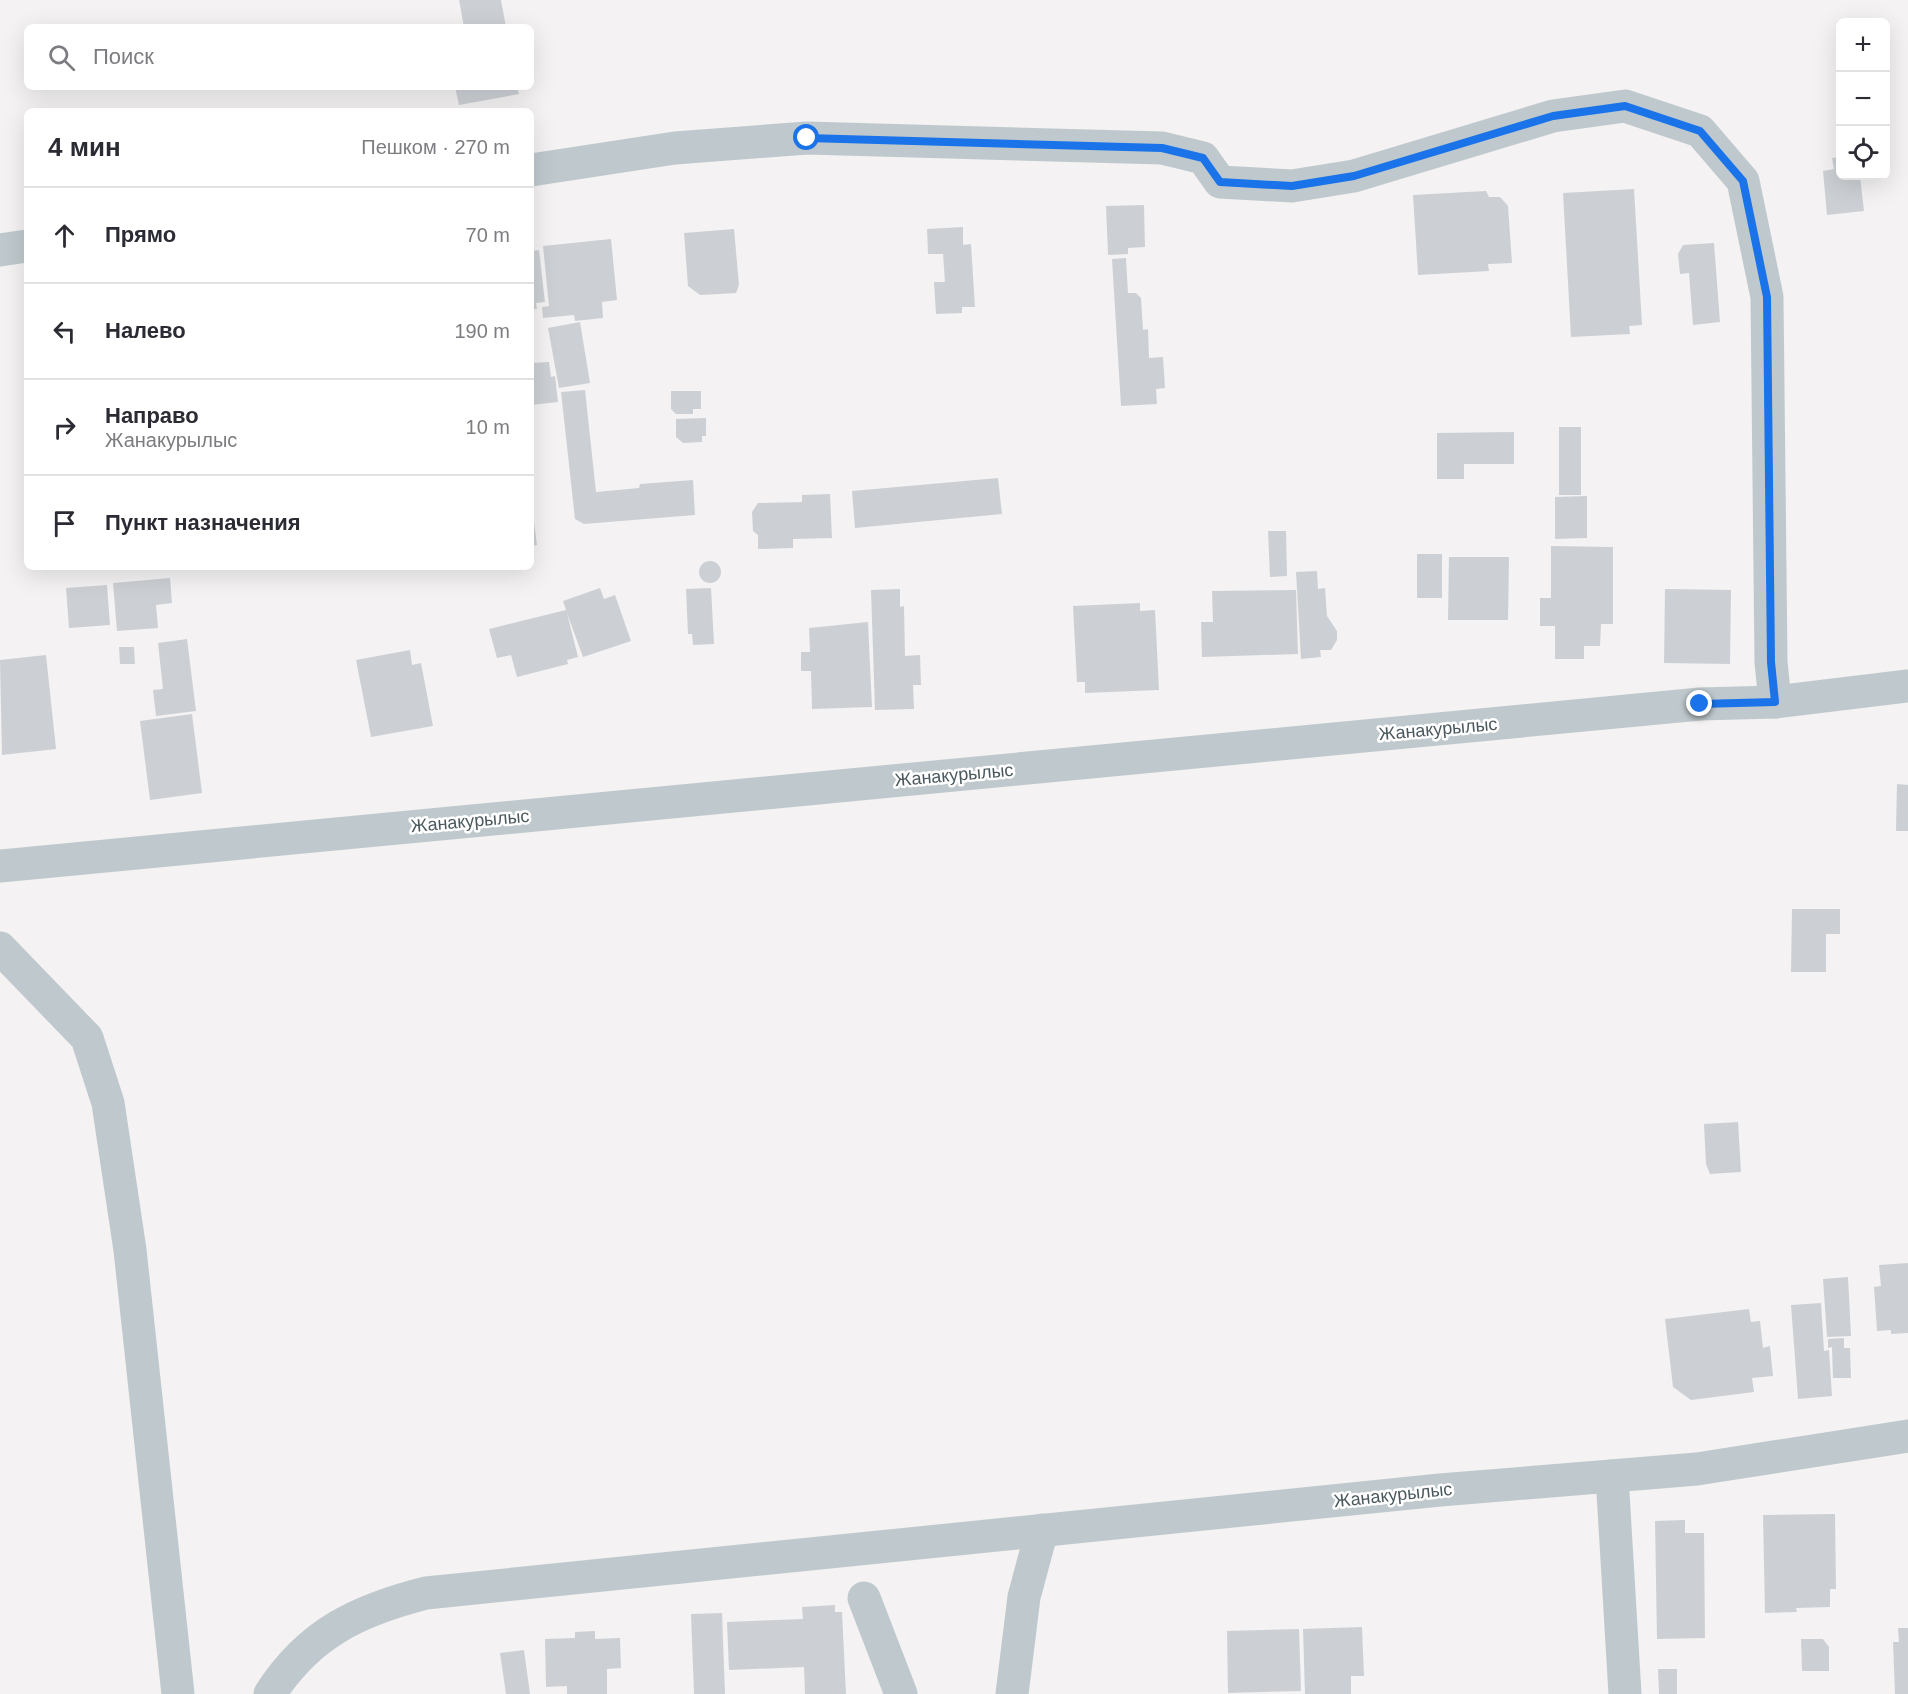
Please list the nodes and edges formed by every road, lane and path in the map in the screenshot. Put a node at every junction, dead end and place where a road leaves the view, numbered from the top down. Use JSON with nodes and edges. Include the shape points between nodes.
{"nodes":[{"id":1,"x":534,"y":170,"type":"edge"},
{"id":2,"x":24,"y":246,"type":"edge"},
{"id":3,"x":0,"y":250,"type":"edge"},
{"id":4,"x":1908,"y":686,"type":"edge"},
{"id":5,"x":1775,"y":702,"type":"junction"},
{"id":6,"x":0,"y":866,"type":"edge"},
{"id":7,"x":0,"y":948,"type":"edge"},
{"id":8,"x":1908,"y":1436,"type":"edge"},
{"id":9,"x":1612,"y":1476,"type":"junction"},
{"id":10,"x":1042,"y":1530,"type":"junction"},
{"id":11,"x":864,"y":1598,"type":"dead end"},
{"id":12,"x":178,"y":1694,"type":"edge"},
{"id":13,"x":270,"y":1694,"type":"edge"},
{"id":14,"x":901,"y":1694,"type":"edge"},
{"id":15,"x":1012,"y":1694,"type":"edge"},
{"id":16,"x":1625,"y":1694,"type":"edge"}],
"edges":[{"from":1,"to":5,"type":"street","via":[[675,148],[807,138],[1162,148],[1203,158],[1220,182],[1292,186],[1354,176],[1553,116],[1625,106],[1700,131],[1743,181],[1767,297],[1771,662]]},
{"from":2,"to":3,"type":"street"},
{"from":4,"to":5,"type":"street","name":"Жанакурылыс"},
{"from":5,"to":6,"type":"street","name":"Жанакурылыс","via":[[1700,704]]},
{"from":7,"to":12,"type":"street","via":[[87,1038],[108,1103],[130,1250]]},
{"from":8,"to":9,"type":"street","name":"Жанакурылыс","via":[[1696,1469]]},
{"from":9,"to":10,"type":"street","name":"Жанакурылыс"},
{"from":9,"to":16,"type":"street"},
{"from":10,"to":13,"type":"street","name":"Жанакурылыс","via":[[426,1593],[384,1603],[335,1626],[284,1672]]},
{"from":10,"to":15,"type":"street","via":[[1024,1597]]},
{"from":11,"to":14,"type":"street"}]}
